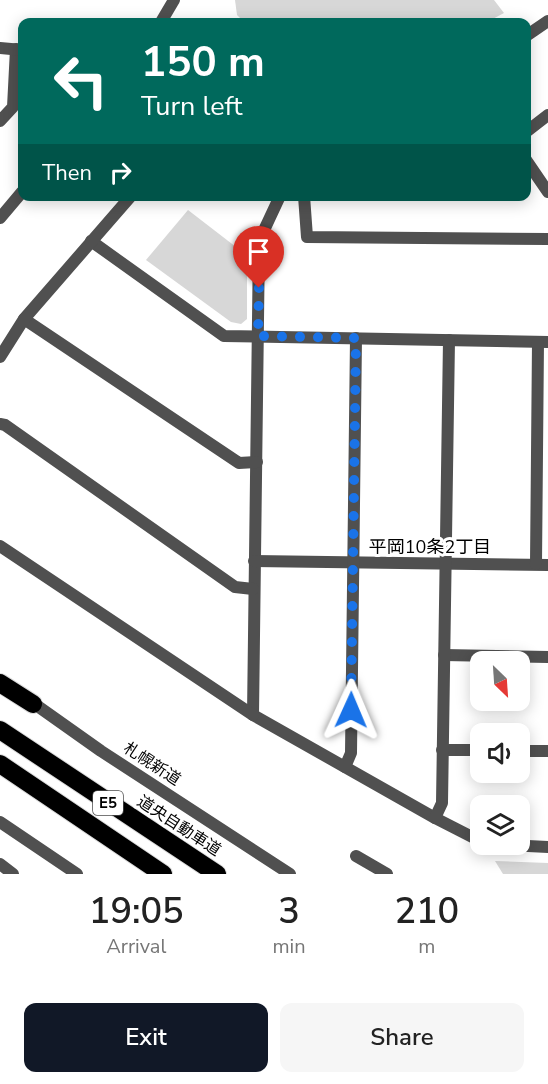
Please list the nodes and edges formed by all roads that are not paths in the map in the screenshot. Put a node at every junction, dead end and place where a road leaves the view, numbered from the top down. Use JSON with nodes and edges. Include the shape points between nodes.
{"nodes":[{"id":1,"x":174,"y":0,"type":"edge"},
{"id":2,"x":163,"y":18,"type":"edge"},
{"id":3,"x":548,"y":21,"type":"edge"},
{"id":4,"x":531,"y":33,"type":"edge"},
{"id":5,"x":0,"y":48,"type":"edge"},
{"id":6,"x":18,"y":50,"type":"edge"},
{"id":7,"x":18,"y":59,"type":"edge"},
{"id":8,"x":548,"y":115,"type":"edge"},
{"id":9,"x":0,"y":121,"type":"edge"},
{"id":10,"x":531,"y":128,"type":"edge"},
{"id":11,"x":531,"y":167,"type":"edge"},
{"id":12,"x":548,"y":192,"type":"edge"},
{"id":13,"x":18,"y":197,"type":"edge"},
{"id":14,"x":127,"y":201,"type":"edge"},
{"id":15,"x":278,"y":201,"type":"edge"},
{"id":16,"x":304,"y":201,"type":"edge"},
{"id":17,"x":0,"y":218,"type":"edge"},
{"id":18,"x":548,"y":239,"type":"edge"},
{"id":19,"x":91,"y":241,"type":"junction"},
{"id":20,"x":24,"y":319,"type":"junction"},
{"id":21,"x":258,"y":336,"type":"junction"},
{"id":22,"x":356,"y":338,"type":"junction"},
{"id":23,"x":449,"y":340,"type":"junction"},
{"id":24,"x":543,"y":342,"type":"edge"},
{"id":25,"x":0,"y":357,"type":"edge"},
{"id":26,"x":0,"y":424,"type":"edge"},
{"id":27,"x":257,"y":462,"type":"junction"},
{"id":28,"x":0,"y":546,"type":"edge"},
{"id":29,"x":254,"y":561,"type":"junction"},
{"id":30,"x":354,"y":561,"type":"junction"},
{"id":31,"x":445,"y":563,"type":"junction"},
{"id":32,"x":542,"y":564,"type":"edge"},
{"id":33,"x":253,"y":589,"type":"junction"},
{"id":34,"x":444,"y":655,"type":"junction"},
{"id":35,"x":548,"y":657,"type":"edge"},
{"id":36,"x":0,"y":676,"type":"edge"},
{"id":37,"x":0,"y":683,"type":"edge"},
{"id":38,"x":33,"y":704,"type":"junction"},
{"id":39,"x":253,"y":715,"type":"junction"},
{"id":40,"x":0,"y":730,"type":"edge"},
{"id":41,"x":442,"y":750,"type":"junction"},
{"id":42,"x":470,"y":750,"type":"edge"},
{"id":43,"x":530,"y":751,"type":"edge"},
{"id":44,"x":548,"y":751,"type":"edge"},
{"id":45,"x":0,"y":764,"type":"edge"},
{"id":46,"x":345,"y":767,"type":"junction"},
{"id":47,"x":435,"y":818,"type":"junction"},
{"id":48,"x":0,"y":822,"type":"edge"},
{"id":49,"x":470,"y":836,"type":"edge"},
{"id":50,"x":530,"y":846,"type":"edge"},
{"id":51,"x":548,"y":847,"type":"edge"},
{"id":52,"x":356,"y":856,"type":"dead end"},
{"id":53,"x":0,"y":864,"type":"edge"},
{"id":54,"x":13,"y":874,"type":"edge"},
{"id":55,"x":77,"y":874,"type":"edge"},
{"id":56,"x":163,"y":874,"type":"edge"},
{"id":57,"x":217,"y":874,"type":"edge"},
{"id":58,"x":290,"y":874,"type":"edge"},
{"id":59,"x":387,"y":874,"type":"edge"}],
"edges":[{"from":1,"to":2,"type":"street"},
{"from":3,"to":4,"type":"street"},
{"from":5,"to":6,"type":"street"},
{"from":7,"to":9,"type":"street","via":[[13,106]]},
{"from":8,"to":10,"type":"street"},
{"from":11,"to":12,"type":"street"},
{"from":13,"to":17,"type":"street"},
{"from":14,"to":19,"type":"street"},
{"from":15,"to":21,"type":"street","via":[[259,241]]},
{"from":16,"to":18,"type":"street","via":[[307,237]]},
{"from":19,"to":20,"type":"street"},
{"from":19,"to":21,"type":"street","via":[[224,336]]},
{"from":20,"to":25,"type":"street"},
{"from":20,"to":27,"type":"street","via":[[239,464]]},
{"from":21,"to":22,"type":"street"},
{"from":21,"to":27,"type":"street"},
{"from":22,"to":23,"type":"street"},
{"from":22,"to":30,"type":"street"},
{"from":23,"to":24,"type":"street"},
{"from":23,"to":31,"type":"street"},
{"from":24,"to":32,"type":"street"},
{"from":26,"to":33,"type":"street","via":[[235,587]]},
{"from":27,"to":29,"type":"street"},
{"from":28,"to":39,"type":"street"},
{"from":29,"to":30,"type":"street"},
{"from":29,"to":33,"type":"street"},
{"from":30,"to":31,"type":"street"},
{"from":30,"to":46,"type":"street","via":[[351,753]]},
{"from":31,"to":32,"type":"street"},
{"from":31,"to":34,"type":"street"},
{"from":33,"to":39,"type":"street"},
{"from":34,"to":35,"type":"street"},
{"from":34,"to":41,"type":"street"},
{"from":36,"to":38,"type":"street","name":"札幌新道"},
{"from":37,"to":38,"type":"highway"},
{"from":38,"to":58,"type":"street","name":"札幌新道"},
{"from":39,"to":46,"type":"street"},
{"from":40,"to":57,"type":"highway","name":"道央自動車道","number":"E5"},
{"from":41,"to":42,"type":"street"},
{"from":41,"to":47,"type":"street","via":[[442,803]]},
{"from":43,"to":44,"type":"street"},
{"from":45,"to":56,"type":"highway","number":"E5"},
{"from":46,"to":47,"type":"street"},
{"from":47,"to":49,"type":"street"},
{"from":48,"to":55,"type":"street"},
{"from":50,"to":51,"type":"street"},
{"from":52,"to":59,"type":"street"},
{"from":53,"to":54,"type":"street"}]}
